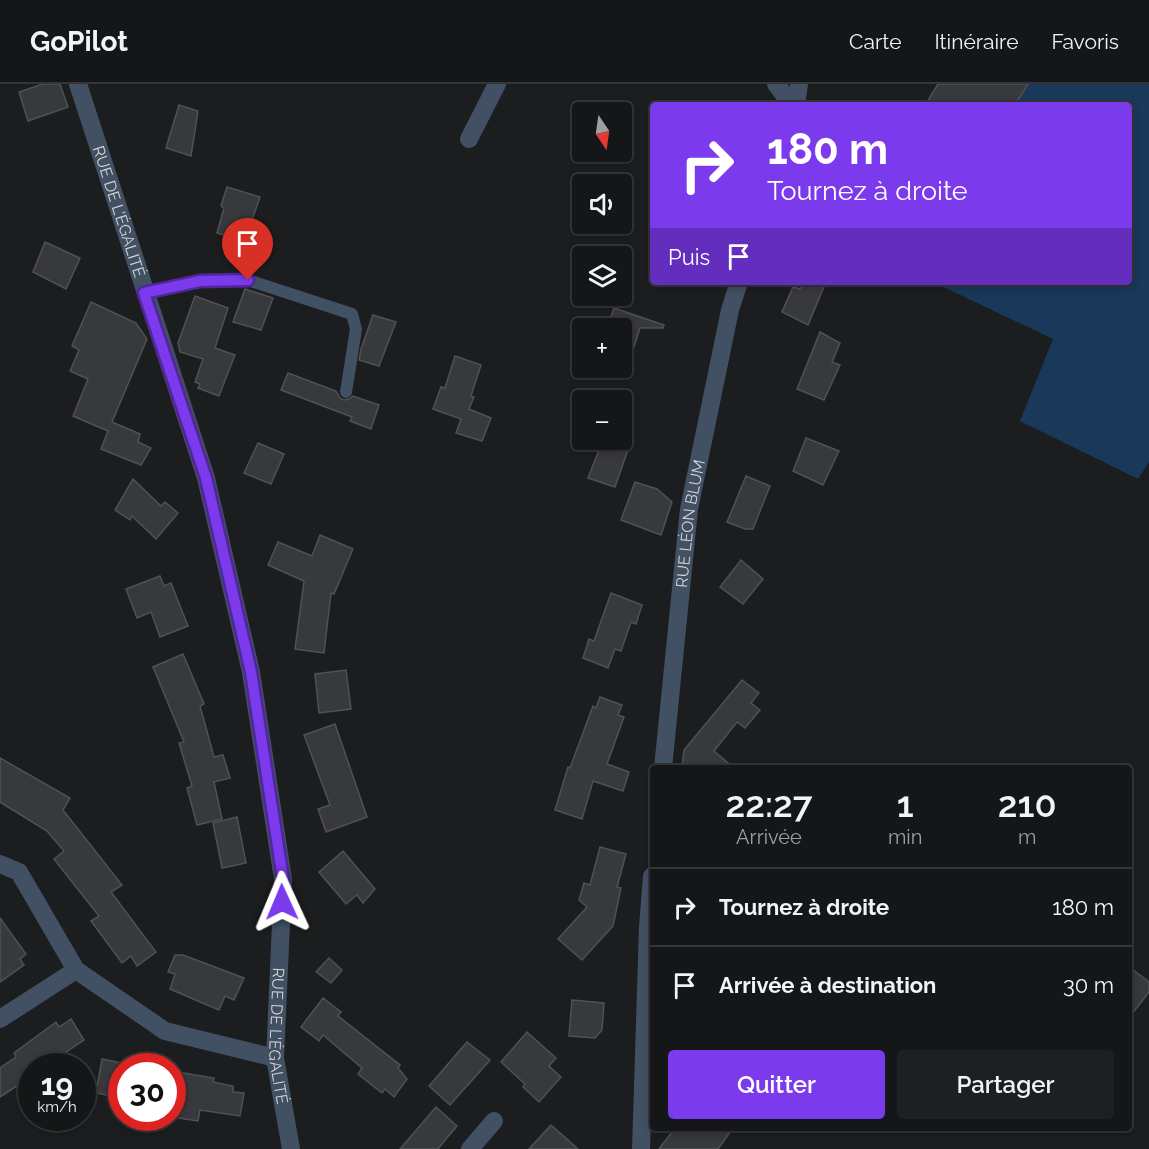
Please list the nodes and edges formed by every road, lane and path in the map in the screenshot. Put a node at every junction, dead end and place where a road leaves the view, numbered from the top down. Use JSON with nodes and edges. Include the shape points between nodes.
{"nodes":[{"id":1,"x":78,"y":84,"type":"edge"},
{"id":2,"x":497,"y":84,"type":"edge"},
{"id":3,"x":776,"y":84,"type":"edge"},
{"id":4,"x":799,"y":84,"type":"edge"},
{"id":5,"x":791,"y":102,"type":"edge"},
{"id":6,"x":795,"y":102,"type":"edge"},
{"id":7,"x":469,"y":139,"type":"dead end"},
{"id":8,"x":738,"y":285,"type":"edge"},
{"id":9,"x":144,"y":293,"type":"junction"},
{"id":10,"x":346,"y":392,"type":"dead end"},
{"id":11,"x":663,"y":765,"type":"edge"},
{"id":12,"x":0,"y":864,"type":"edge"},
{"id":13,"x":650,"y":902,"type":"edge"},
{"id":14,"x":76,"y":970,"type":"junction"},
{"id":15,"x":0,"y":1019,"type":"edge"},
{"id":16,"x":275,"y":1058,"type":"junction"},
{"id":17,"x":494,"y":1121,"type":"dead end"},
{"id":18,"x":291,"y":1149,"type":"edge"},
{"id":19,"x":470,"y":1149,"type":"edge"},
{"id":20,"x":641,"y":1149,"type":"edge"}],
"edges":[{"from":1,"to":9,"type":"street","name":"RUE DE L'ÉGALITÉ"},
{"from":2,"to":7,"type":"street"},
{"from":3,"to":5,"type":"street"},
{"from":4,"to":6,"type":"street"},
{"from":8,"to":11,"type":"street","name":"RUE LÉON BLUM","via":[[689,509]]},
{"from":9,"to":10,"type":"lane","via":[[200,281],[248,280],[352,314],[356,329]]},
{"from":9,"to":16,"type":"street","name":"RUE DE L'ÉGALITÉ","via":[[206,478],[251,672],[283,879]]},
{"from":12,"to":14,"type":"street","via":[[19,872]]},
{"from":13,"to":20,"type":"street"},
{"from":14,"to":15,"type":"street"},
{"from":14,"to":16,"type":"street","via":[[165,1031]]},
{"from":16,"to":18,"type":"street","name":"RUE DE L'ÉGALITÉ"},
{"from":17,"to":19,"type":"street"}]}
